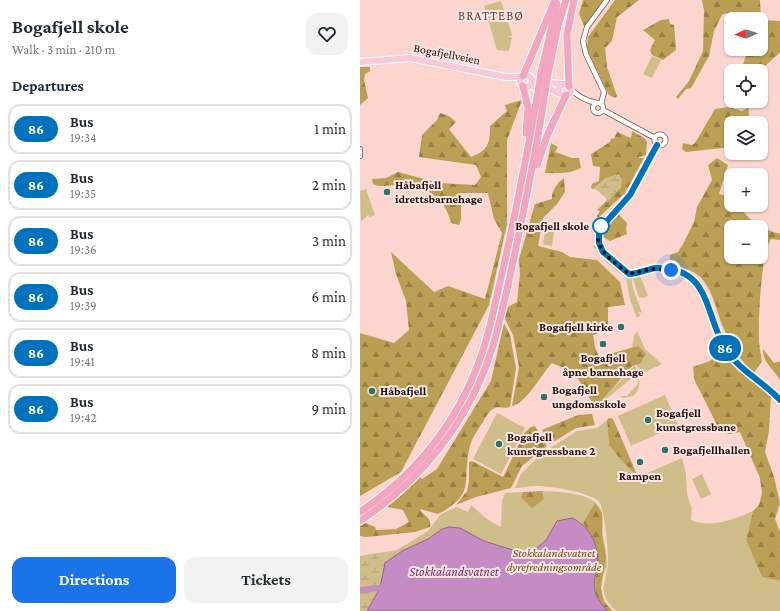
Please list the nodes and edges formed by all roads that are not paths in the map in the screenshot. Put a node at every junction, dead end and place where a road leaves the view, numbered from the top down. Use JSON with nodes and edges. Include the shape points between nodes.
{"nodes":[{"id":1,"x":555,"y":0,"type":"edge"},
{"id":2,"x":558,"y":0,"type":"edge"},
{"id":3,"x":566,"y":0,"type":"edge"},
{"id":4,"x":574,"y":0,"type":"edge"},
{"id":5,"x":607,"y":0,"type":"edge"},
{"id":6,"x":360,"y":62,"type":"edge"},
{"id":7,"x":545,"y":73,"type":"junction"},
{"id":8,"x":506,"y":77,"type":"junction"},
{"id":9,"x":522,"y":77,"type":"junction"},
{"id":10,"x":530,"y":77,"type":"junction"},
{"id":11,"x":524,"y":85,"type":"junction"},
{"id":12,"x":567,"y":86,"type":"junction"},
{"id":13,"x":565,"y":95,"type":"junction"},
{"id":14,"x":540,"y":99,"type":"junction"},
{"id":15,"x":599,"y":103,"type":"junction"},
{"id":16,"x":594,"y":108,"type":"junction"},
{"id":17,"x":603,"y":110,"type":"junction"},
{"id":18,"x":655,"y":138,"type":"junction"},
{"id":19,"x":657,"y":145,"type":"junction"},
{"id":20,"x":360,"y":149,"type":"edge"},
{"id":21,"x":360,"y":156,"type":"edge"},
{"id":22,"x":518,"y":202,"type":"junction"},
{"id":23,"x":521,"y":225,"type":"junction"},
{"id":24,"x":780,"y":400,"type":"edge"},
{"id":25,"x":360,"y":512,"type":"edge"},
{"id":26,"x":360,"y":521,"type":"edge"}],
"edges":[{"from":1,"to":9,"type":"highway"},
{"from":2,"to":7,"type":"highway"},
{"from":3,"to":7,"type":"highway"},
{"from":4,"to":12,"type":"highway","via":[[567,34]]},
{"from":5,"to":15,"type":"street","via":[[586,27],[583,41],[591,67],[604,92]]},
{"from":6,"to":8,"type":"main road","name":"Bogafjellveien","via":[[410,58]]},
{"from":7,"to":14,"type":"highway","bridge":true},
{"from":8,"to":9,"type":"main road","name":"Bogafjellveien"},
{"from":8,"to":11,"type":"main road","name":"Bogafjellveien"},
{"from":9,"to":10,"type":"main road","name":"Bogafjellveien"},
{"from":9,"to":11,"type":"main road"},
{"from":10,"to":11,"type":"main road","via":[[532,82]]},
{"from":10,"to":12,"type":"main road","via":[[548,84]]},
{"from":11,"to":13,"type":"main road","name":"Bogafjellveien","via":[[546,87]]},
{"from":11,"to":22,"type":"highway","via":[[528,108]]},
{"from":12,"to":13,"type":"main road"},
{"from":12,"to":13,"type":"main road","via":[[559,89]]},
{"from":12,"to":15,"type":"street","via":[[581,97]]},
{"from":13,"to":16,"type":"street","via":[[575,97]]},
{"from":13,"to":23,"type":"highway","via":[[543,147]]},
{"from":14,"to":22,"type":"highway"},
{"from":14,"to":23,"type":"highway"},
{"from":15,"to":16,"type":"street"},
{"from":15,"to":17,"type":"street"},
{"from":16,"to":17,"type":"street","via":[[598,112]]},
{"from":17,"to":18,"type":"street"},
{"from":18,"to":19,"type":"street"},
{"from":18,"to":19,"type":"street","via":[[660,135],[665,139],[662,145]]},
{"from":19,"to":24,"type":"street","via":[[630,195],[601,226],[598,239],[600,248],[629,274],[657,268],[679,272],[692,278],[704,293],[726,348],[745,372]]},
{"from":20,"to":21,"type":"street"},
{"from":22,"to":25,"type":"highway","via":[[493,315],[480,360],[468,389],[444,432],[429,451],[399,482]]},
{"from":23,"to":26,"type":"highway","via":[[500,318],[477,387],[451,434],[430,461],[406,486]]}]}
